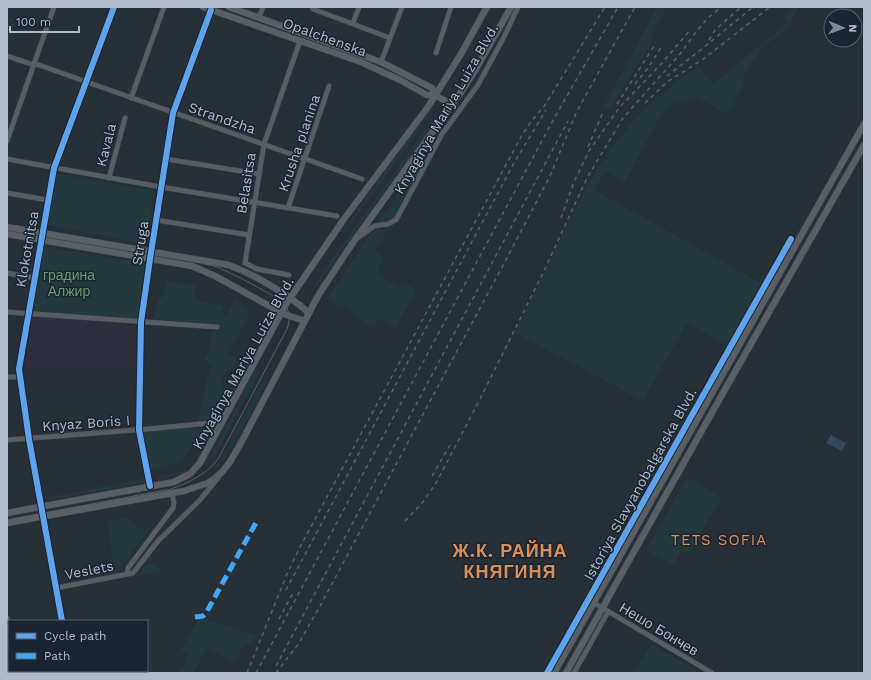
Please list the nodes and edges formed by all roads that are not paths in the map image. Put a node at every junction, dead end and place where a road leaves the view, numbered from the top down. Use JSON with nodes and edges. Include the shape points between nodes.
{"nodes":[{"id":1,"x":54,"y":7,"type":"edge"},
{"id":2,"x":114,"y":7,"type":"edge"},
{"id":3,"x":164,"y":7,"type":"edge"},
{"id":4,"x":203,"y":7,"type":"edge"},
{"id":5,"x":229,"y":7,"type":"edge"},
{"id":6,"x":263,"y":7,"type":"edge"},
{"id":7,"x":359,"y":7,"type":"edge"},
{"id":8,"x":402,"y":7,"type":"edge"},
{"id":9,"x":451,"y":7,"type":"edge"},
{"id":10,"x":511,"y":7,"type":"edge"},
{"id":11,"x":518,"y":7,"type":"edge"},
{"id":12,"x":313,"y":8,"type":"edge"},
{"id":13,"x":486,"y":8,"type":"edge"},
{"id":14,"x":211,"y":10,"type":"junction"},
{"id":15,"x":259,"y":17,"type":"junction"},
{"id":16,"x":353,"y":23,"type":"junction"},
{"id":17,"x":390,"y":38,"type":"junction"},
{"id":18,"x":300,"y":41,"type":"junction"},
{"id":19,"x":436,"y":53,"type":"dead end"},
{"id":20,"x":7,"y":56,"type":"edge"},
{"id":21,"x":381,"y":62,"type":"junction"},
{"id":22,"x":34,"y":65,"type":"junction"},
{"id":23,"x":86,"y":82,"type":"junction"},
{"id":24,"x":330,"y":86,"type":"dead end"},
{"id":25,"x":435,"y":95,"type":"junction"},
{"id":26,"x":131,"y":98,"type":"junction"},
{"id":27,"x":452,"y":105,"type":"junction"},
{"id":28,"x":173,"y":113,"type":"junction"},
{"id":29,"x":125,"y":118,"type":"dead end"},
{"id":30,"x":864,"y":124,"type":"edge"},
{"id":31,"x":7,"y":141,"type":"edge"},
{"id":32,"x":264,"y":144,"type":"junction"},
{"id":33,"x":864,"y":145,"type":"edge"},
{"id":34,"x":7,"y":159,"type":"edge"},
{"id":35,"x":166,"y":159,"type":"junction"},
{"id":36,"x":305,"y":159,"type":"junction"},
{"id":37,"x":54,"y":168,"type":"junction"},
{"id":38,"x":259,"y":174,"type":"junction"},
{"id":39,"x":109,"y":178,"type":"junction"},
{"id":40,"x":362,"y":179,"type":"dead end"},
{"id":41,"x":161,"y":187,"type":"junction"},
{"id":42,"x":7,"y":193,"type":"edge"},
{"id":43,"x":48,"y":200,"type":"junction"},
{"id":44,"x":255,"y":202,"type":"junction"},
{"id":45,"x":288,"y":208,"type":"junction"},
{"id":46,"x":337,"y":216,"type":"dead end"},
{"id":47,"x":156,"y":220,"type":"junction"},
{"id":48,"x":7,"y":227,"type":"edge"},
{"id":49,"x":42,"y":233,"type":"junction"},
{"id":50,"x":7,"y":234,"type":"edge"},
{"id":51,"x":249,"y":235,"type":"junction"},
{"id":52,"x":791,"y":239,"type":"dead end"},
{"id":53,"x":41,"y":240,"type":"junction"},
{"id":54,"x":352,"y":244,"type":"junction"},
{"id":55,"x":151,"y":252,"type":"junction"},
{"id":56,"x":150,"y":259,"type":"junction"},
{"id":57,"x":7,"y":273,"type":"edge"},
{"id":58,"x":289,"y":275,"type":"dead end"},
{"id":59,"x":34,"y":278,"type":"junction"},
{"id":60,"x":290,"y":298,"type":"junction"},
{"id":61,"x":7,"y":312,"type":"edge"},
{"id":62,"x":29,"y":313,"type":"junction"},
{"id":63,"x":281,"y":313,"type":"junction"},
{"id":64,"x":309,"y":313,"type":"junction"},
{"id":65,"x":140,"y":321,"type":"junction"},
{"id":66,"x":305,"y":321,"type":"junction"},
{"id":67,"x":217,"y":327,"type":"dead end"},
{"id":68,"x":7,"y":376,"type":"edge"},
{"id":69,"x":20,"y":377,"type":"junction"},
{"id":70,"x":212,"y":426,"type":"dead end"},
{"id":71,"x":139,"y":430,"type":"junction"},
{"id":72,"x":30,"y":439,"type":"junction"},
{"id":73,"x":7,"y":440,"type":"edge"},
{"id":74,"x":222,"y":472,"type":"junction"},
{"id":75,"x":150,"y":486,"type":"junction"},
{"id":76,"x":172,"y":494,"type":"junction"},
{"id":77,"x":42,"y":507,"type":"junction"},
{"id":78,"x":7,"y":513,"type":"edge"},
{"id":79,"x":43,"y":517,"type":"junction"},
{"id":80,"x":7,"y":523,"type":"edge"},
{"id":81,"x":126,"y":574,"type":"junction"},
{"id":82,"x":56,"y":588,"type":"junction"},
{"id":83,"x":594,"y":603,"type":"junction"},
{"id":84,"x":606,"y":610,"type":"junction"},
{"id":85,"x":62,"y":620,"type":"edge"},
{"id":86,"x":547,"y":673,"type":"edge"},
{"id":87,"x":554,"y":673,"type":"edge"},
{"id":88,"x":566,"y":673,"type":"edge"},
{"id":89,"x":574,"y":673,"type":"edge"},
{"id":90,"x":712,"y":673,"type":"edge"}],
"edges":[{"from":1,"to":22,"type":"street"},
{"from":2,"to":23,"type":"street","name":"Klokotnitsa"},
{"from":3,"to":26,"type":"street"},
{"from":4,"to":14,"type":"main road","name":"Opalchenska"},
{"from":5,"to":15,"type":"main road","name":"Opalchenska"},
{"from":6,"to":15,"type":"street"},
{"from":7,"to":16,"type":"street"},
{"from":8,"to":17,"type":"street"},
{"from":9,"to":19,"type":"street"},
{"from":10,"to":27,"type":"main road","name":"Knyaginya Mariya Luiza Blvd."},
{"from":11,"to":54,"type":"street","name":"Knyaginya Mariya Luiza Blvd.","via":[[478,85],[442,134],[396,220],[374,226]]},
{"from":12,"to":16,"type":"street"},
{"from":13,"to":25,"type":"main road","name":"Knyaginya Mariya Luiza Blvd."},
{"from":14,"to":18,"type":"main road","name":"Opalchenska"},
{"from":14,"to":28,"type":"street","name":"Struga"},
{"from":15,"to":21,"type":"main road","name":"Opalchenska"},
{"from":16,"to":17,"type":"street"},
{"from":17,"to":21,"type":"street"},
{"from":18,"to":25,"type":"main road","name":"Opalchenska","via":[[361,62],[427,95]]},
{"from":18,"to":32,"type":"street","name":"Belasitsa"},
{"from":20,"to":22,"type":"street","name":"Strandzha"},
{"from":21,"to":25,"type":"main road","name":"Opalchenska","via":[[432,88]]},
{"from":22,"to":23,"type":"street","name":"Strandzha"},
{"from":22,"to":31,"type":"street"},
{"from":23,"to":26,"type":"street","name":"Strandzha"},
{"from":23,"to":37,"type":"street","name":"Klokotnitsa"},
{"from":24,"to":36,"type":"street","name":"Krusha planina"},
{"from":25,"to":27,"type":"main road","name":"Opalchenska"},
{"from":25,"to":60,"type":"main road","name":"Knyaginya Mariya Luiza Blvd."},
{"from":26,"to":28,"type":"street","name":"Strandzha"},
{"from":27,"to":54,"type":"main road","name":"Knyaginya Mariya Luiza Blvd."},
{"from":28,"to":32,"type":"street","name":"Strandzha"},
{"from":28,"to":35,"type":"street","name":"Struga"},
{"from":29,"to":39,"type":"street","name":"Kavala"},
{"from":30,"to":83,"type":"main road","name":"Istoriya Slavyanobalgarska Blvd."},
{"from":32,"to":36,"type":"street","name":"Strandzha"},
{"from":32,"to":38,"type":"street","name":"Belasitsa"},
{"from":33,"to":84,"type":"main road","name":"Istoriya Slavyanobalgarska Blvd.","via":[[721,396]]},
{"from":34,"to":37,"type":"street"},
{"from":35,"to":38,"type":"street"},
{"from":35,"to":41,"type":"street","name":"Struga"},
{"from":36,"to":40,"type":"street","name":"Strandzha"},
{"from":36,"to":45,"type":"street","name":"Krusha planina"},
{"from":37,"to":39,"type":"street"},
{"from":37,"to":43,"type":"street","name":"Klokotnitsa"},
{"from":38,"to":44,"type":"street","name":"Belasitsa"},
{"from":39,"to":41,"type":"street"},
{"from":41,"to":44,"type":"street"},
{"from":41,"to":47,"type":"street","name":"Struga"},
{"from":42,"to":43,"type":"street"},
{"from":43,"to":49,"type":"street","name":"Klokotnitsa"},
{"from":44,"to":45,"type":"street"},
{"from":44,"to":51,"type":"street","name":"Belasitsa"},
{"from":45,"to":46,"type":"street"},
{"from":47,"to":51,"type":"street"},
{"from":47,"to":55,"type":"street","name":"Struga"},
{"from":48,"to":49,"type":"main road"},
{"from":49,"to":53,"type":"street","name":"Klokotnitsa"},
{"from":49,"to":55,"type":"main road"},
{"from":50,"to":53,"type":"main road"},
{"from":51,"to":58,"type":"street","name":"Belasitsa","via":[[245,263],[257,269]]},
{"from":52,"to":86,"type":"street","name":"Istoriya Slavyanobalgarska Blvd."},
{"from":53,"to":56,"type":"main road"},
{"from":53,"to":59,"type":"street","name":"Klokotnitsa"},
{"from":54,"to":64,"type":"main road","name":"Knyaginya Mariya Luiza Blvd."},
{"from":55,"to":56,"type":"street","name":"Struga"},
{"from":55,"to":60,"type":"main road","via":[[228,265]]},
{"from":56,"to":63,"type":"main road","via":[[204,270]]},
{"from":56,"to":65,"type":"street","name":"Struga"},
{"from":57,"to":59,"type":"street"},
{"from":59,"to":62,"type":"street","name":"Klokotnitsa"},
{"from":60,"to":63,"type":"main road","name":"Knyaginya Mariya Luiza Blvd."},
{"from":60,"to":64,"type":"main road"},
{"from":61,"to":62,"type":"street"},
{"from":62,"to":65,"type":"street"},
{"from":62,"to":69,"type":"street","name":"Klokotnitsa","via":[[19,369]]},
{"from":63,"to":66,"type":"main road"},
{"from":63,"to":75,"type":"main road","name":"Knyaginya Mariya Luiza Blvd.","via":[[196,468],[174,482]]},
{"from":64,"to":66,"type":"main road","name":"Knyaginya Mariya Luiza Blvd."},
{"from":65,"to":67,"type":"street"},
{"from":65,"to":71,"type":"street","name":"Struga"},
{"from":66,"to":74,"type":"main road","name":"Knyaginya Mariya Luiza Blvd.","via":[[242,441]]},
{"from":68,"to":69,"type":"street"},
{"from":69,"to":72,"type":"street","name":"Klokotnitsa"},
{"from":70,"to":71,"type":"street","name":"Knyaz Boris I","via":[[210,423]]},
{"from":71,"to":72,"type":"street","name":"Knyaz Boris I"},
{"from":71,"to":75,"type":"street","name":"Struga"},
{"from":72,"to":73,"type":"street","name":"Knyaz Boris I"},
{"from":72,"to":77,"type":"street","name":"Klokotnitsa"},
{"from":74,"to":76,"type":"main road","name":"Knyaginya Mariya Luiza Blvd.","via":[[208,483]]},
{"from":74,"to":81,"type":"street","via":[[200,500],[158,541],[133,573]]},
{"from":75,"to":77,"type":"main road","name":"Knyaginya Mariya Luiza Blvd."},
{"from":76,"to":79,"type":"main road","name":"Knyaginya Mariya Luiza Blvd."},
{"from":76,"to":81,"type":"street","via":[[173,508]]},
{"from":77,"to":78,"type":"main road","name":"Knyaginya Mariya Luiza Blvd."},
{"from":77,"to":79,"type":"street","name":"Klokotnitsa"},
{"from":79,"to":80,"type":"main road","name":"Knyaginya Mariya Luiza Blvd."},
{"from":79,"to":82,"type":"street","name":"Klokotnitsa"},
{"from":81,"to":82,"type":"street","name":"Veslets"},
{"from":82,"to":85,"type":"street","name":"Klokotnitsa"},
{"from":83,"to":84,"type":"street","name":"Нешо Бончев"},
{"from":83,"to":87,"type":"main road","name":"Istoriya Slavyanobalgarska Blvd."},
{"from":84,"to":88,"type":"main road","name":"Istoriya Slavyanobalgarska Blvd."},
{"from":84,"to":89,"type":"street","name":"Istoriya Slavyanobalgarska Blvd."},
{"from":84,"to":90,"type":"street","name":"Нешо Бончев"}]}
